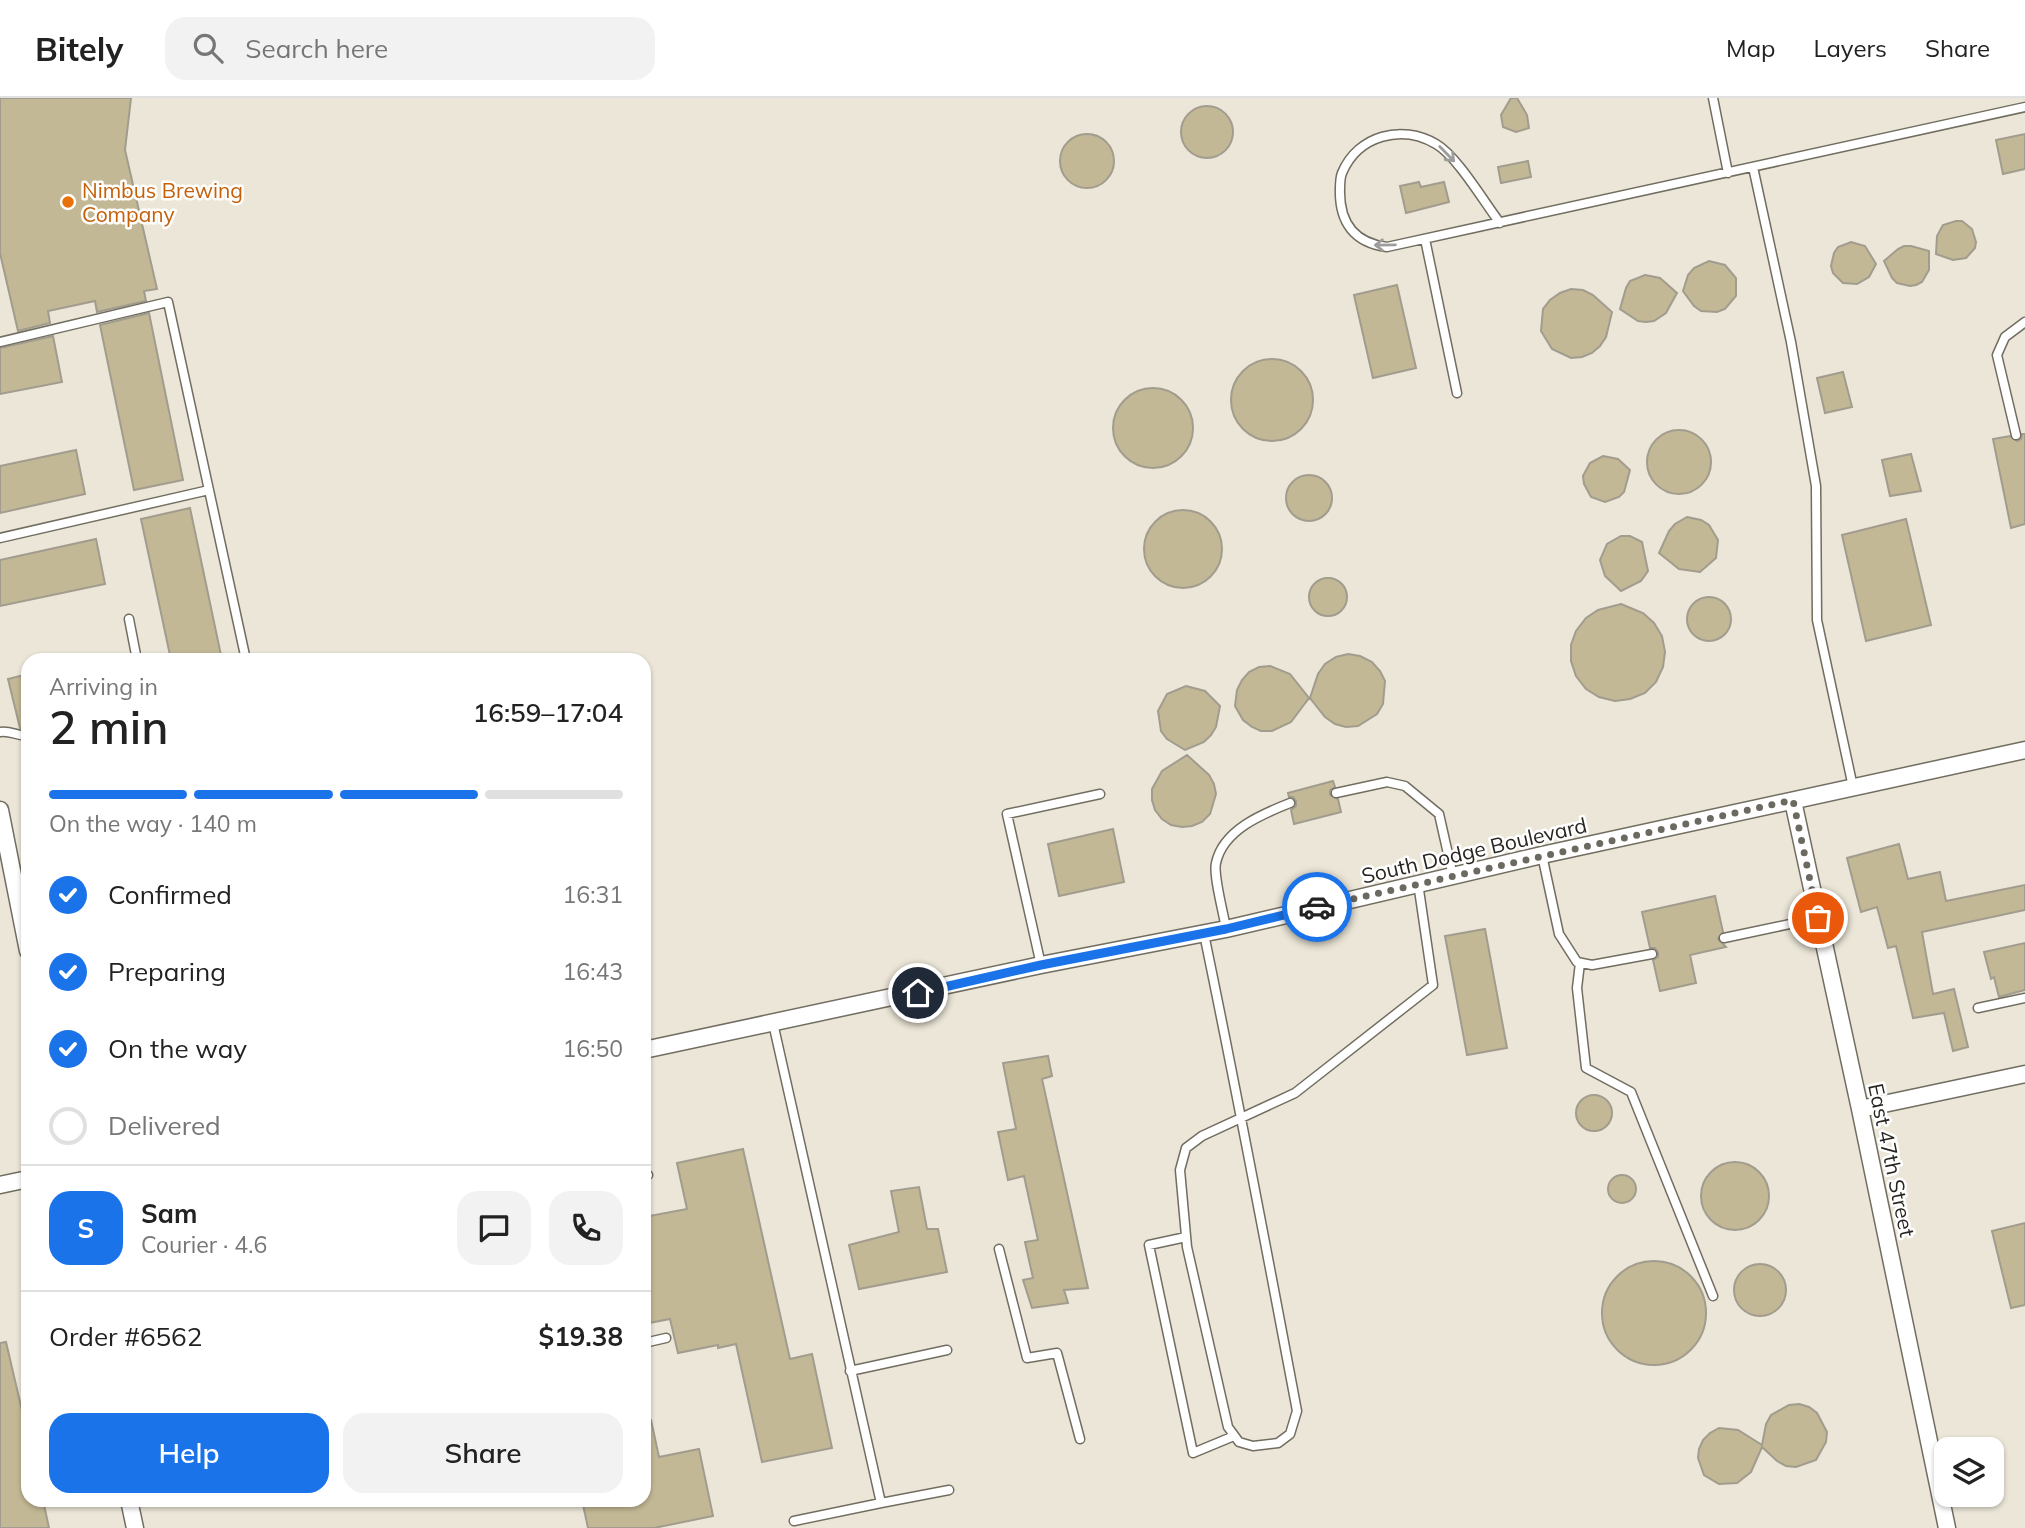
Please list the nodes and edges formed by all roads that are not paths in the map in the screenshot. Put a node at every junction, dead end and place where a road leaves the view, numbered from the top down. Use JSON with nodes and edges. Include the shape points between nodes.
{"nodes":[{"id":1,"x":1713,"y":98,"type":"edge"},
{"id":2,"x":2025,"y":107,"type":"edge"},
{"id":3,"x":1753,"y":167,"type":"junction"},
{"id":4,"x":1728,"y":173,"type":"junction"},
{"id":5,"x":1500,"y":223,"type":"junction"},
{"id":6,"x":1425,"y":239,"type":"junction"},
{"id":7,"x":2025,"y":322,"type":"edge"},
{"id":8,"x":0,"y":341,"type":"edge"},
{"id":9,"x":1457,"y":393,"type":"dead end"},
{"id":10,"x":2016,"y":435,"type":"dead end"},
{"id":11,"x":209,"y":490,"type":"junction"},
{"id":12,"x":0,"y":538,"type":"edge"},
{"id":13,"x":129,"y":619,"type":"dead end"},
{"id":14,"x":136,"y":653,"type":"edge"},
{"id":15,"x":244,"y":653,"type":"edge"},
{"id":16,"x":0,"y":732,"type":"edge"},
{"id":17,"x":21,"y":735,"type":"edge"},
{"id":18,"x":2025,"y":750,"type":"edge"},
{"id":19,"x":1853,"y":788,"type":"junction"},
{"id":20,"x":1336,"y":793,"type":"dead end"},
{"id":21,"x":1100,"y":794,"type":"dead end"},
{"id":22,"x":1793,"y":800,"type":"junction"},
{"id":23,"x":1290,"y":803,"type":"dead end"},
{"id":24,"x":0,"y":810,"type":"edge"},
{"id":25,"x":1542,"y":855,"type":"junction"},
{"id":26,"x":1453,"y":876,"type":"junction"},
{"id":27,"x":1418,"y":883,"type":"junction"},
{"id":28,"x":21,"y":916,"type":"edge"},
{"id":29,"x":1818,"y":918,"type":"junction"},
{"id":30,"x":1226,"y":929,"type":"junction"},
{"id":31,"x":1204,"y":933,"type":"junction"},
{"id":32,"x":1724,"y":938,"type":"dead end"},
{"id":33,"x":1652,"y":954,"type":"dead end"},
{"id":34,"x":1580,"y":963,"type":"junction"},
{"id":35,"x":1041,"y":965,"type":"junction"},
{"id":36,"x":2025,"y":998,"type":"edge"},
{"id":37,"x":1978,"y":1008,"type":"dead end"},
{"id":38,"x":773,"y":1023,"type":"junction"},
{"id":39,"x":651,"y":1049,"type":"edge"},
{"id":40,"x":2025,"y":1074,"type":"edge"},
{"id":41,"x":1860,"y":1109,"type":"junction"},
{"id":42,"x":1241,"y":1119,"type":"junction"},
{"id":43,"x":21,"y":1180,"type":"edge"},
{"id":44,"x":0,"y":1185,"type":"edge"},
{"id":45,"x":1186,"y":1237,"type":"junction"},
{"id":46,"x":999,"y":1249,"type":"dead end"},
{"id":47,"x":1713,"y":1296,"type":"dead end"},
{"id":48,"x":666,"y":1338,"type":"dead end"},
{"id":49,"x":651,"y":1341,"type":"edge"},
{"id":50,"x":947,"y":1350,"type":"dead end"},
{"id":51,"x":850,"y":1371,"type":"junction"},
{"id":52,"x":1234,"y":1436,"type":"junction"},
{"id":53,"x":1080,"y":1439,"type":"dead end"},
{"id":54,"x":949,"y":1490,"type":"dead end"},
{"id":55,"x":881,"y":1503,"type":"junction"},
{"id":56,"x":130,"y":1507,"type":"edge"},
{"id":57,"x":794,"y":1521,"type":"dead end"},
{"id":58,"x":135,"y":1528,"type":"edge"},
{"id":59,"x":1947,"y":1528,"type":"edge"}],
"edges":[{"from":1,"to":4,"type":"lane"},
{"from":2,"to":3,"type":"lane"},
{"from":3,"to":4,"type":"lane"},
{"from":3,"to":19,"type":"lane","via":[[1816,486],[1817,620]]},
{"from":4,"to":5,"type":"lane"},
{"from":5,"to":6,"type":"lane"},
{"from":6,"to":5,"type":"lane","one_way":true,"via":[[1387,247],[1370,245],[1349,229],[1339,205],[1341,174],[1356,152],[1374,139],[1394,133],[1416,135],[1438,145]]},
{"from":6,"to":9,"type":"lane"},
{"from":7,"to":10,"type":"lane","via":[[2005,337],[1997,355]]},
{"from":8,"to":11,"type":"lane","via":[[168,302]]},
{"from":11,"to":12,"type":"lane"},
{"from":11,"to":15,"type":"lane"},
{"from":13,"to":14,"type":"lane"},
{"from":16,"to":17,"type":"lane"},
{"from":18,"to":19,"type":"street","name":"South Dodge Boulevard"},
{"from":19,"to":22,"type":"street","name":"South Dodge Boulevard"},
{"from":20,"to":26,"type":"lane","via":[[1387,782],[1405,786],[1439,814]]},
{"from":21,"to":35,"type":"lane","via":[[1007,814]]},
{"from":22,"to":25,"type":"street","name":"South Dodge Boulevard"},
{"from":22,"to":29,"type":"street","name":"East 47th Street"},
{"from":23,"to":30,"type":"lane","via":[[1256,817],[1224,844],[1215,865]]},
{"from":24,"to":28,"type":"street"},
{"from":25,"to":26,"type":"street","name":"South Dodge Boulevard"},
{"from":25,"to":34,"type":"lane","via":[[1559,934]]},
{"from":26,"to":27,"type":"street","name":"South Dodge Boulevard"},
{"from":27,"to":30,"type":"street","name":"South Dodge Boulevard"},
{"from":27,"to":42,"type":"lane","via":[[1433,985],[1295,1093]]},
{"from":29,"to":32,"type":"lane"},
{"from":29,"to":41,"type":"street","name":"East 47th Street"},
{"from":30,"to":31,"type":"street","name":"South Dodge Boulevard"},
{"from":31,"to":35,"type":"street","name":"South Dodge Boulevard"},
{"from":31,"to":42,"type":"lane"},
{"from":33,"to":34,"type":"lane"},
{"from":34,"to":47,"type":"lane","via":[[1577,988],[1586,1069],[1631,1091]]},
{"from":35,"to":38,"type":"street","name":"South Dodge Boulevard"},
{"from":36,"to":37,"type":"lane"},
{"from":38,"to":39,"type":"street","name":"South Dodge Boulevard"},
{"from":38,"to":51,"type":"lane"},
{"from":40,"to":41,"type":"street"},
{"from":41,"to":59,"type":"street","name":"East 47th Street"},
{"from":42,"to":45,"type":"lane","via":[[1186,1148],[1180,1170]]},
{"from":42,"to":52,"type":"lane","via":[[1297,1411],[1290,1434],[1278,1443],[1253,1446]]},
{"from":43,"to":44,"type":"street"},
{"from":45,"to":52,"type":"lane","via":[[1228,1427]]},
{"from":45,"to":52,"type":"lane","via":[[1149,1245],[1193,1453]]},
{"from":46,"to":53,"type":"lane","via":[[1027,1357],[1057,1353]]},
{"from":48,"to":49,"type":"lane"},
{"from":50,"to":51,"type":"lane"},
{"from":51,"to":55,"type":"lane"},
{"from":54,"to":55,"type":"lane"},
{"from":55,"to":57,"type":"lane"},
{"from":56,"to":58,"type":"street"}]}
